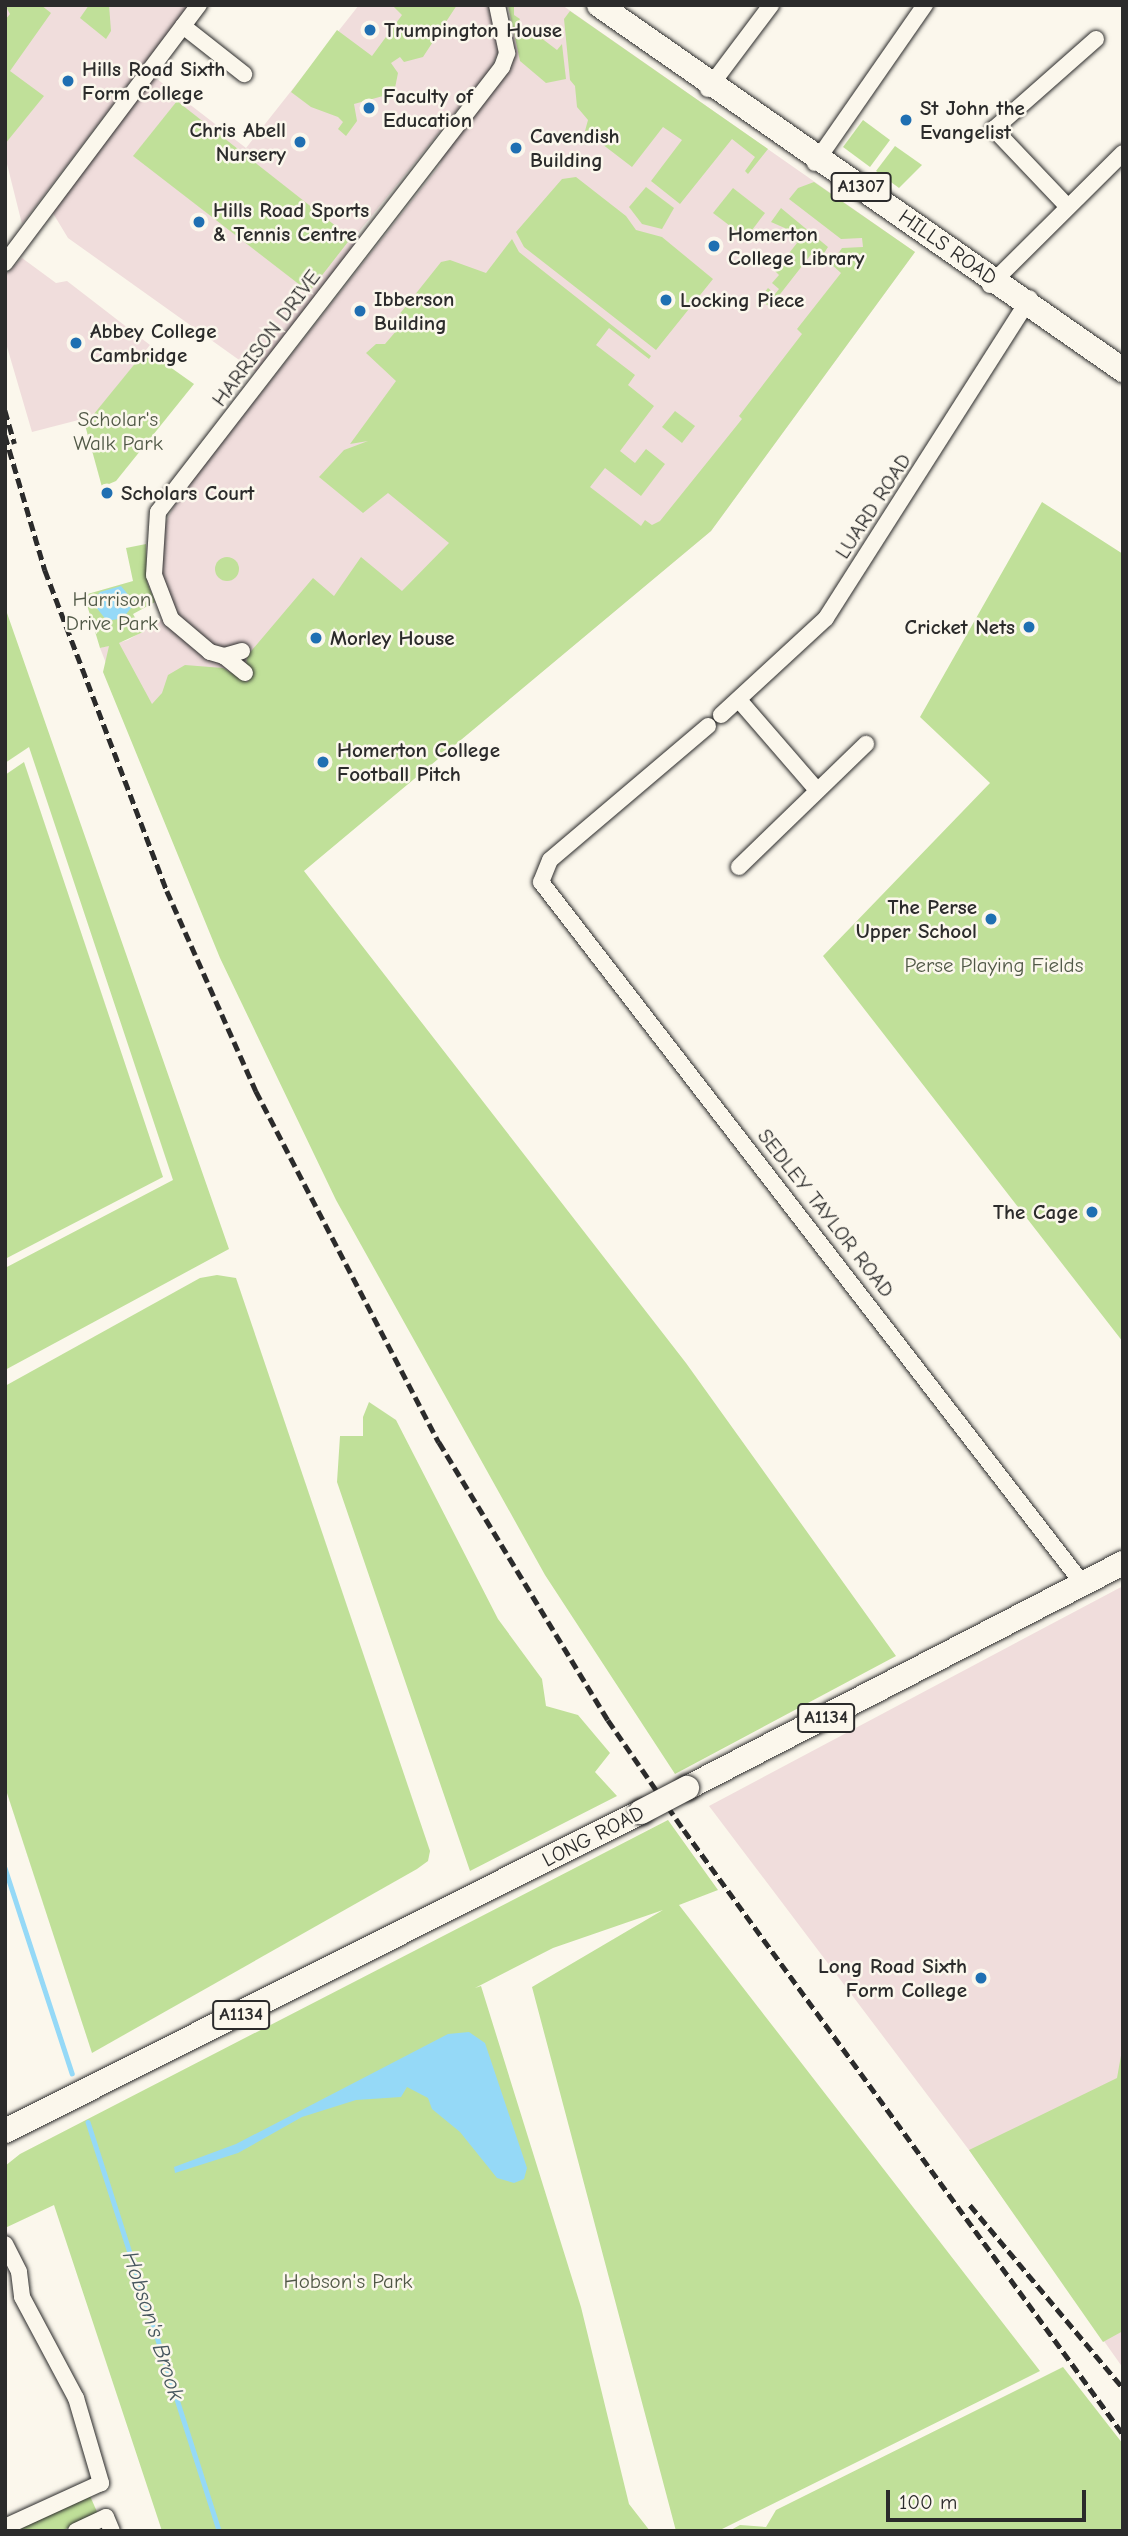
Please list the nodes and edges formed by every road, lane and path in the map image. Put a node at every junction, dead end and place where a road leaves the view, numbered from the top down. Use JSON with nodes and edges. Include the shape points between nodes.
{"nodes":[{"id":1,"x":199,"y":5,"type":"edge"},
{"id":2,"x":497,"y":5,"type":"edge"},
{"id":3,"x":771,"y":5,"type":"edge"},
{"id":4,"x":925,"y":5,"type":"edge"},
{"id":5,"x":611,"y":13,"type":"edge"},
{"id":6,"x":183,"y":26,"type":"junction"},
{"id":7,"x":1096,"y":39,"type":"dead end"},
{"id":8,"x":244,"y":74,"type":"dead end"},
{"id":9,"x":710,"y":87,"type":"junction"},
{"id":10,"x":1123,"y":153,"type":"edge"},
{"id":11,"x":816,"y":161,"type":"junction"},
{"id":12,"x":1068,"y":207,"type":"junction"},
{"id":13,"x":5,"y":263,"type":"edge"},
{"id":14,"x":992,"y":284,"type":"junction"},
{"id":15,"x":1030,"y":299,"type":"junction"},
{"id":16,"x":1123,"y":370,"type":"edge"},
{"id":17,"x":242,"y":651,"type":"dead end"},
{"id":18,"x":224,"y":656,"type":"junction"},
{"id":19,"x":245,"y":673,"type":"dead end"},
{"id":20,"x":739,"y":700,"type":"junction"},
{"id":21,"x":721,"y":715,"type":"dead end"},
{"id":22,"x":708,"y":726,"type":"dead end"},
{"id":23,"x":866,"y":744,"type":"dead end"},
{"id":24,"x":817,"y":790,"type":"junction"},
{"id":25,"x":739,"y":867,"type":"dead end"},
{"id":26,"x":1123,"y":1563,"type":"edge"},
{"id":27,"x":1083,"y":1584,"type":"junction"},
{"id":28,"x":61,"y":2105,"type":"junction"},
{"id":29,"x":5,"y":2131,"type":"edge"},
{"id":30,"x":5,"y":2139,"type":"edge"},
{"id":31,"x":5,"y":2244,"type":"edge"},
{"id":32,"x":5,"y":2527,"type":"edge"},
{"id":33,"x":76,"y":2531,"type":"edge"},
{"id":34,"x":112,"y":2531,"type":"edge"}],
"edges":[{"from":1,"to":6,"type":"street"},
{"from":2,"to":18,"type":"street","name":"HARRISON DRIVE","via":[[508,53],[502,67],[158,512],[153,551],[157,591],[171,619],[189,638]]},
{"from":3,"to":9,"type":"street"},
{"from":4,"to":11,"type":"street"},
{"from":5,"to":9,"type":"main road","name":"HILLS ROAD","number":"A1307"},
{"from":6,"to":8,"type":"street"},
{"from":6,"to":13,"type":"street"},
{"from":7,"to":12,"type":"street","via":[[994,129]]},
{"from":9,"to":11,"type":"main road","name":"HILLS ROAD","number":"A1307"},
{"from":10,"to":12,"type":"street"},
{"from":11,"to":14,"type":"main road","name":"HILLS ROAD","number":"A1307"},
{"from":12,"to":14,"type":"street"},
{"from":14,"to":15,"type":"main road","name":"HILLS ROAD","number":"A1307"},
{"from":15,"to":16,"type":"main road","name":"HILLS ROAD","number":"A1307"},
{"from":15,"to":20,"type":"street","name":"LUARD ROAD","via":[[826,618]]},
{"from":17,"to":18,"type":"street"},
{"from":18,"to":19,"type":"street","name":"HARRISON DRIVE"},
{"from":20,"to":21,"type":"street","name":"LUARD ROAD"},
{"from":20,"to":24,"type":"street"},
{"from":22,"to":27,"type":"street","name":"SEDLEY TAYLOR ROAD","via":[[544,867],[545,888]]},
{"from":23,"to":24,"type":"street"},
{"from":24,"to":25,"type":"street"},
{"from":26,"to":27,"type":"main road","name":"LONG ROAD","number":"A1134"},
{"from":27,"to":28,"type":"main road","name":"LONG ROAD","number":"A1134","bridge":true},
{"from":28,"to":29,"type":"main road","name":"LONG ROAD","number":"A1134"},
{"from":28,"to":30,"type":"main road","name":"LONG ROAD","number":"A1134"},
{"from":31,"to":32,"type":"street","via":[[19,2272],[22,2297],[76,2398],[101,2483]]},
{"from":33,"to":34,"type":"street","via":[[106,2517]]}]}
